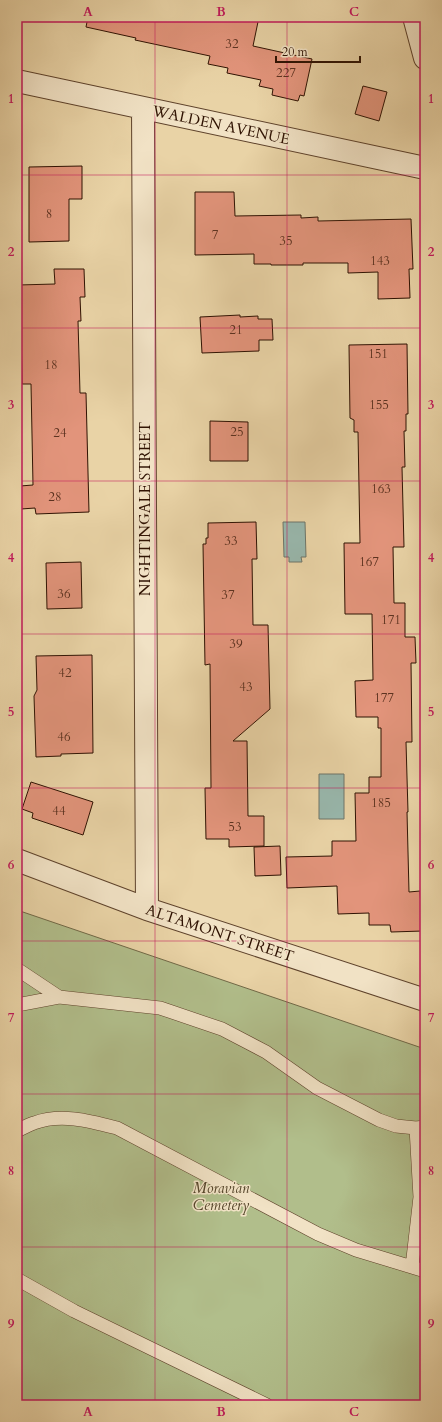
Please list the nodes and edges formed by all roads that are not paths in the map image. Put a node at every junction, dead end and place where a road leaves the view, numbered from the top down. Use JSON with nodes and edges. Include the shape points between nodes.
{"nodes":[{"id":1,"x":414,"y":17,"type":"edge"},
{"id":2,"x":425,"y":58,"type":"edge"},
{"id":3,"x":17,"y":81,"type":"edge"},
{"id":4,"x":144,"y":108,"type":"junction"},
{"id":5,"x":425,"y":168,"type":"edge"},
{"id":6,"x":17,"y":860,"type":"edge"},
{"id":7,"x":147,"y":909,"type":"junction"},
{"id":8,"x":17,"y":969,"type":"edge"},
{"id":9,"x":59,"y":997,"type":"junction"},
{"id":10,"x":425,"y":1000,"type":"edge"},
{"id":11,"x":17,"y":1005,"type":"edge"},
{"id":12,"x":421,"y":1127,"type":"edge"},
{"id":13,"x":17,"y":1131,"type":"edge"},
{"id":14,"x":412,"y":1267,"type":"junction"},
{"id":15,"x":425,"y":1271,"type":"edge"},
{"id":16,"x":17,"y":1280,"type":"edge"},
{"id":17,"x":267,"y":1405,"type":"edge"}],
"edges":[{"from":1,"to":2,"type":"street"},
{"from":3,"to":4,"type":"street","name":"WALDEN AVENUE"},
{"from":4,"to":5,"type":"street","name":"WALDEN AVENUE"},
{"from":4,"to":7,"type":"street","name":"NIGHTINGALE STREET"},
{"from":6,"to":7,"type":"street","name":"ALTAMONT STREET"},
{"from":7,"to":10,"type":"street","name":"ALTAMONT STREET"},
{"from":8,"to":9,"type":"lane"},
{"from":9,"to":11,"type":"lane"},
{"from":9,"to":12,"type":"lane","via":[[160,1008],[222,1029],[266,1052],[317,1088],[379,1120],[396,1126]]},
{"from":12,"to":14,"type":"lane","via":[[420,1197]]},
{"from":13,"to":14,"type":"lane","via":[[35,1122],[58,1118],[90,1120],[117,1128],[318,1234],[356,1250]]},
{"from":14,"to":15,"type":"lane"},
{"from":16,"to":17,"type":"lane","via":[[74,1311]]}]}
